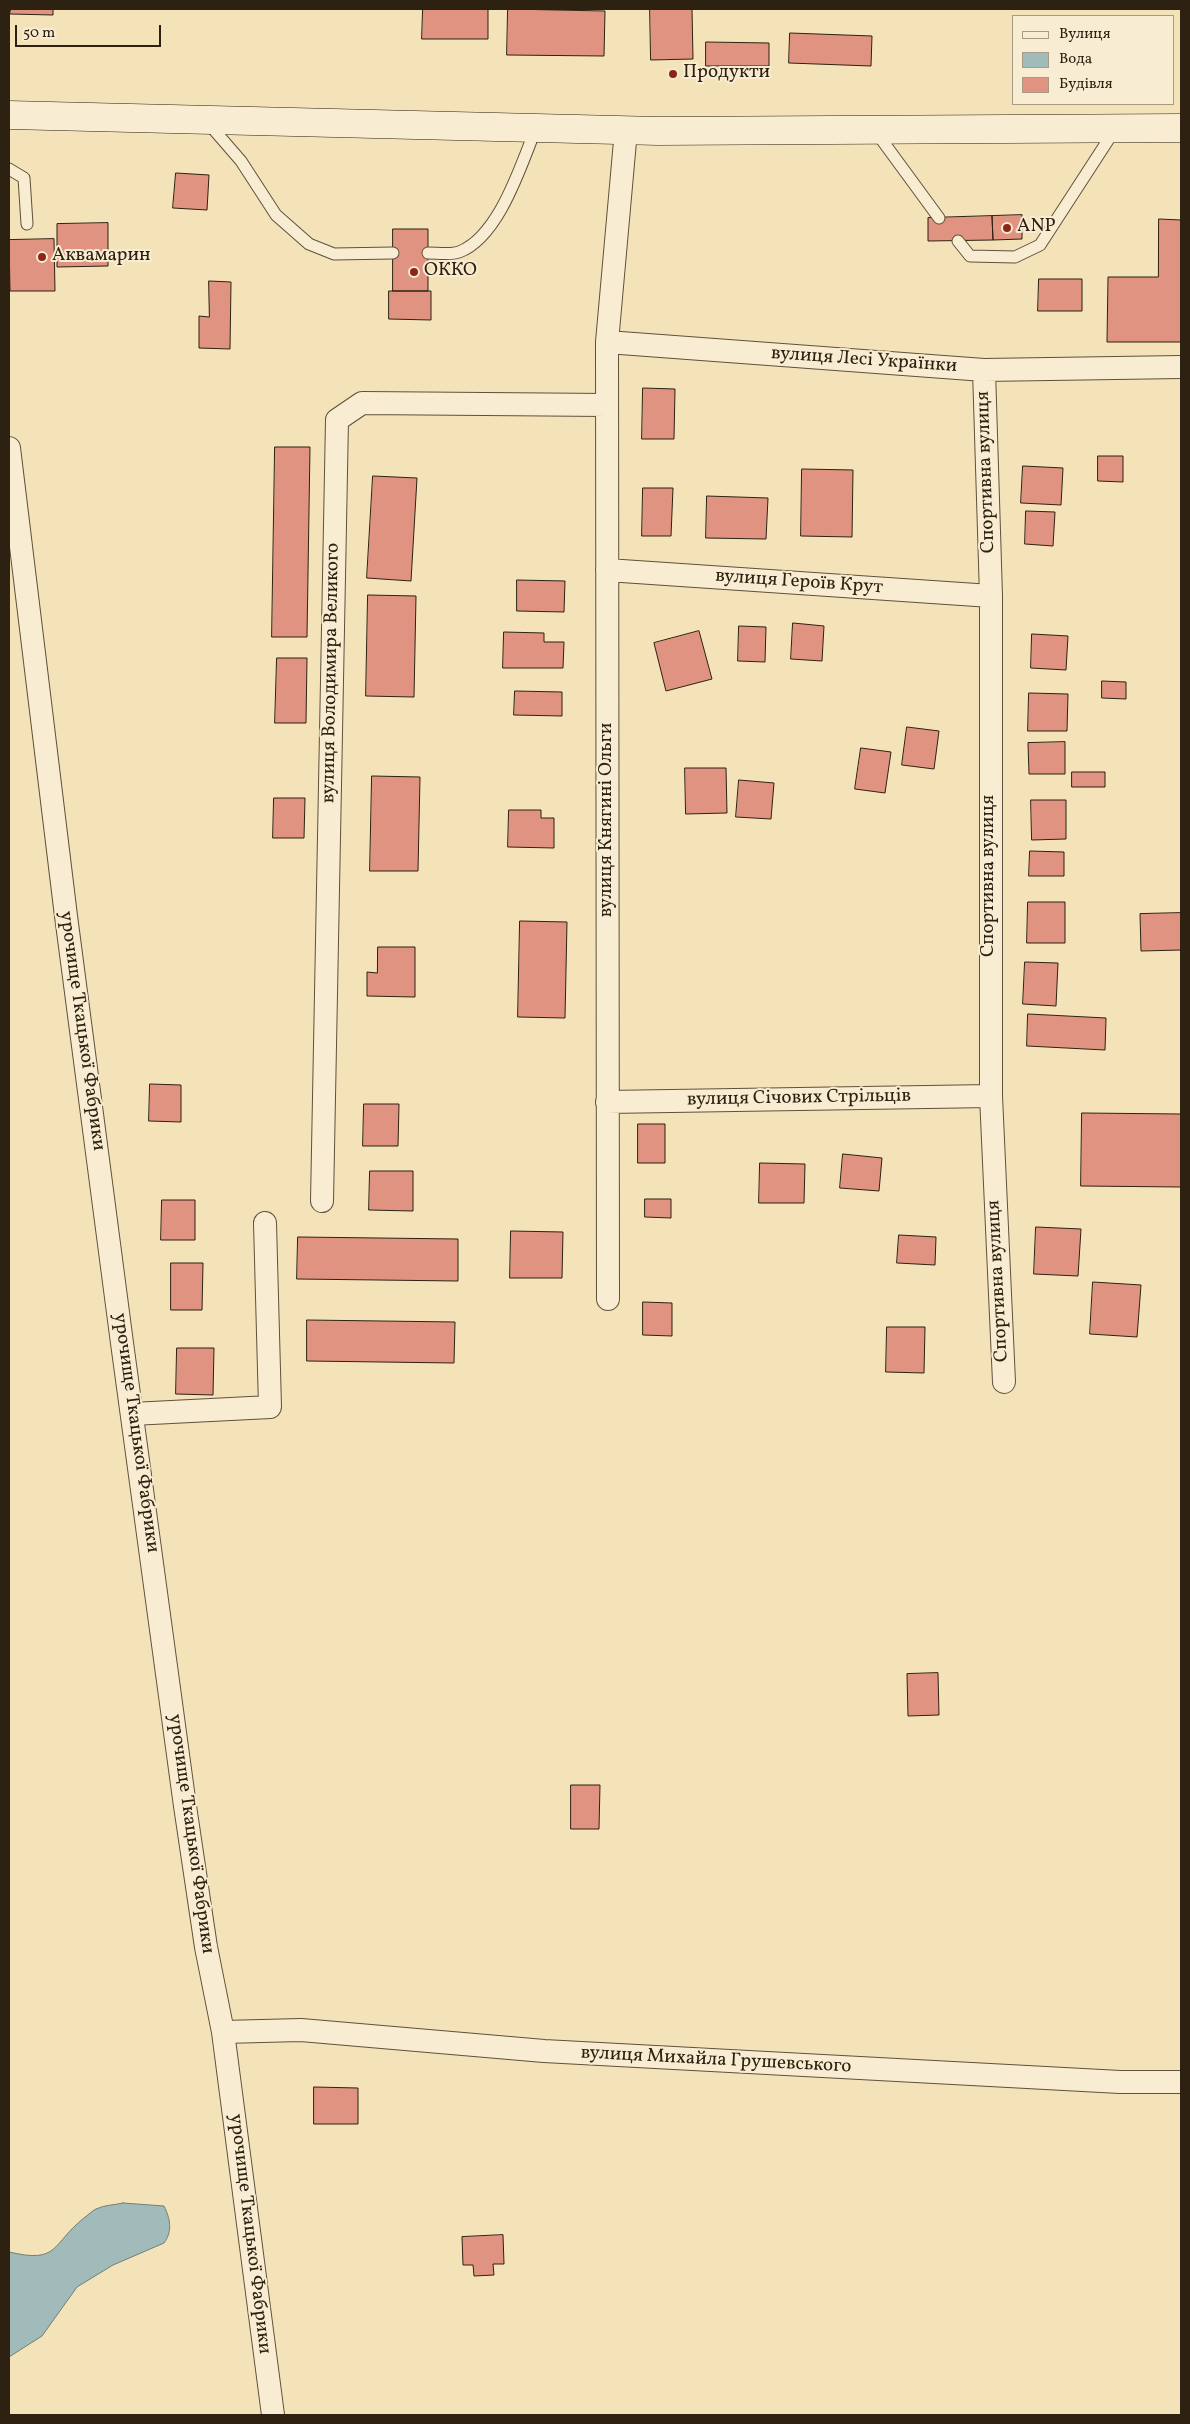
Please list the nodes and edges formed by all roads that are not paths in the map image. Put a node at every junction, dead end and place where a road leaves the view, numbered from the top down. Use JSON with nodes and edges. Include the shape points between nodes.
{"nodes":[{"id":1,"x":9,"y":115,"type":"edge"},
{"id":2,"x":206,"y":120,"type":"junction"},
{"id":3,"x":536,"y":128,"type":"junction"},
{"id":4,"x":1181,"y":128,"type":"edge"},
{"id":5,"x":1115,"y":129,"type":"junction"},
{"id":6,"x":626,"y":130,"type":"junction"},
{"id":7,"x":875,"y":130,"type":"junction"},
{"id":8,"x":9,"y":169,"type":"edge"},
{"id":9,"x":939,"y":218,"type":"dead end"},
{"id":10,"x":27,"y":224,"type":"dead end"},
{"id":11,"x":958,"y":241,"type":"dead end"},
{"id":12,"x":393,"y":253,"type":"dead end"},
{"id":13,"x":428,"y":253,"type":"dead end"},
{"id":14,"x":607,"y":342,"type":"junction"},
{"id":15,"x":1181,"y":367,"type":"edge"},
{"id":16,"x":984,"y":370,"type":"junction"},
{"id":17,"x":607,"y":405,"type":"junction"},
{"id":18,"x":9,"y":448,"type":"edge"},
{"id":19,"x":607,"y":570,"type":"junction"},
{"id":20,"x":991,"y":596,"type":"junction"},
{"id":21,"x":990,"y":1096,"type":"junction"},
{"id":22,"x":606,"y":1102,"type":"junction"},
{"id":23,"x":322,"y":1201,"type":"dead end"},
{"id":24,"x":265,"y":1223,"type":"dead end"},
{"id":25,"x":608,"y":1299,"type":"dead end"},
{"id":26,"x":1004,"y":1382,"type":"dead end"},
{"id":27,"x":132,"y":1414,"type":"junction"},
{"id":28,"x":223,"y":2032,"type":"junction"},
{"id":29,"x":1181,"y":2082,"type":"edge"},
{"id":30,"x":273,"y":2415,"type":"edge"}],
"edges":[{"from":1,"to":2,"type":"main road"},
{"from":2,"to":3,"type":"main road"},
{"from":2,"to":12,"type":"lane","via":[[241,161],[276,215],[309,244],[334,254]]},
{"from":3,"to":6,"type":"main road"},
{"from":3,"to":13,"type":"lane","via":[[514,182],[486,234],[458,253]]},
{"from":4,"to":5,"type":"main road"},
{"from":5,"to":7,"type":"main road"},
{"from":5,"to":11,"type":"lane","via":[[1040,244],[1015,257],[970,256]]},
{"from":6,"to":7,"type":"main road"},
{"from":6,"to":14,"type":"street","name":"вулиця Княгині Ольги"},
{"from":7,"to":9,"type":"lane"},
{"from":8,"to":10,"type":"lane","via":[[24,178]]},
{"from":14,"to":16,"type":"street","name":"вулиця Лесі Українки"},
{"from":14,"to":17,"type":"street","name":"вулиця Княгині Ольги"},
{"from":15,"to":16,"type":"street","name":"вулиця Лесі Українки"},
{"from":16,"to":20,"type":"street","name":"Спортивна вулиця"},
{"from":17,"to":19,"type":"street","name":"вулиця Княгині Ольги"},
{"from":17,"to":23,"type":"street","name":"вулиця Володимира Великого","via":[[362,403],[336,420]]},
{"from":18,"to":27,"type":"street","name":"урочище Ткацької Фабрики","via":[[64,907]]},
{"from":19,"to":20,"type":"street","name":"вулиця Героїв Крут"},
{"from":19,"to":22,"type":"street","name":"вулиця Княгині Ольги"},
{"from":20,"to":21,"type":"street","name":"Спортивна вулиця"},
{"from":21,"to":22,"type":"street","name":"вулиця Січових Стрільців"},
{"from":21,"to":26,"type":"street","name":"Спортивна вулиця"},
{"from":22,"to":25,"type":"street","name":"вулиця Княгині Ольги"},
{"from":24,"to":27,"type":"street","via":[[270,1407]]},
{"from":27,"to":28,"type":"street","name":"урочище Ткацької Фабрики","via":[[206,1947]]},
{"from":28,"to":29,"type":"street","name":"вулиця Михайла Грушевського","via":[[301,2030],[573,2053],[1120,2082]]},
{"from":28,"to":30,"type":"street","name":"урочище Ткацької Фабрики"}]}
